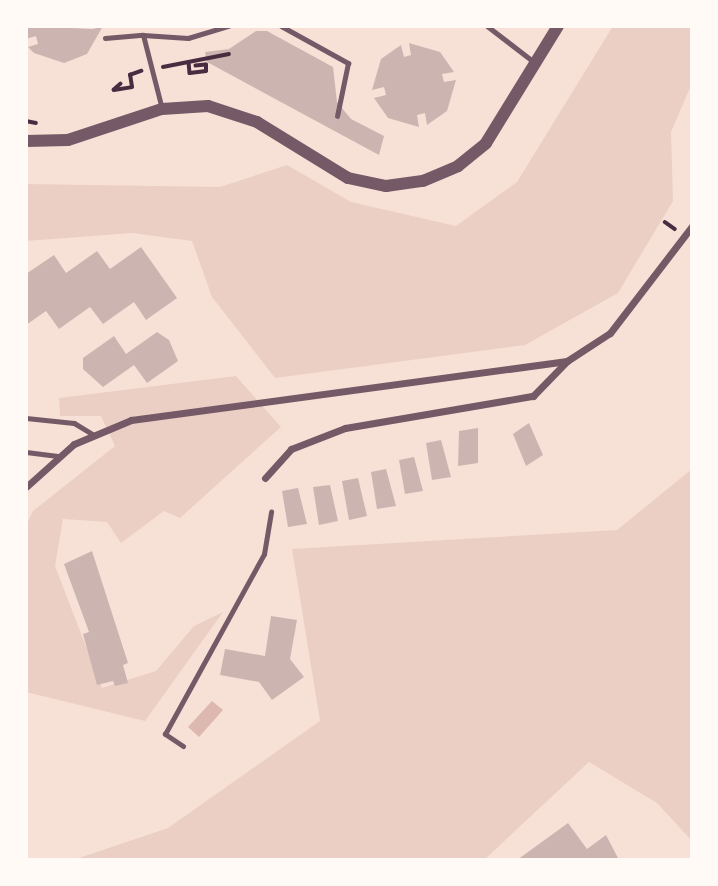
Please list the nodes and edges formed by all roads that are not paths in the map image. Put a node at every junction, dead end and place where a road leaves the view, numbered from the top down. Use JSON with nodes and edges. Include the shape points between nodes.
{"nodes":[{"id":1,"x":228,"y":26,"type":"edge"},
{"id":2,"x":281,"y":26,"type":"edge"},
{"id":3,"x":488,"y":26,"type":"edge"},
{"id":4,"x":558,"y":26,"type":"edge"},
{"id":5,"x":143,"y":35,"type":"junction"},
{"id":6,"x":105,"y":38,"type":"dead end"},
{"id":7,"x":536,"y":63,"type":"junction"},
{"id":8,"x":162,"y":109,"type":"junction"},
{"id":9,"x":337,"y":116,"type":"dead end"},
{"id":10,"x":26,"y":141,"type":"edge"},
{"id":11,"x":692,"y":226,"type":"edge"},
{"id":12,"x":567,"y":362,"type":"junction"},
{"id":13,"x":26,"y":418,"type":"edge"},
{"id":14,"x":92,"y":433,"type":"junction"},
{"id":15,"x":26,"y":452,"type":"edge"},
{"id":16,"x":58,"y":456,"type":"junction"},
{"id":17,"x":264,"y":478,"type":"dead end"},
{"id":18,"x":26,"y":487,"type":"edge"},
{"id":19,"x":271,"y":512,"type":"dead end"},
{"id":20,"x":183,"y":746,"type":"dead end"}],
"edges":[{"from":1,"to":5,"type":"lane","via":[[188,38]]},
{"from":2,"to":9,"type":"lane","via":[[348,63]]},
{"from":3,"to":7,"type":"lane"},
{"from":4,"to":7,"type":"street"},
{"from":5,"to":6,"type":"lane"},
{"from":5,"to":8,"type":"lane"},
{"from":7,"to":8,"type":"street","via":[[486,143],[441,175],[405,185],[333,173],[257,122],[224,109]]},
{"from":8,"to":10,"type":"street","via":[[75,139]]},
{"from":11,"to":12,"type":"street","via":[[610,333]]},
{"from":12,"to":14,"type":"street","via":[[145,418]]},
{"from":12,"to":17,"type":"street","via":[[553,382],[522,400],[404,414],[316,437],[281,457]]},
{"from":13,"to":14,"type":"lane","via":[[74,423]]},
{"from":14,"to":16,"type":"street"},
{"from":15,"to":16,"type":"lane"},
{"from":16,"to":18,"type":"street"},
{"from":19,"to":20,"type":"lane","via":[[264,554],[165,734]]}]}
